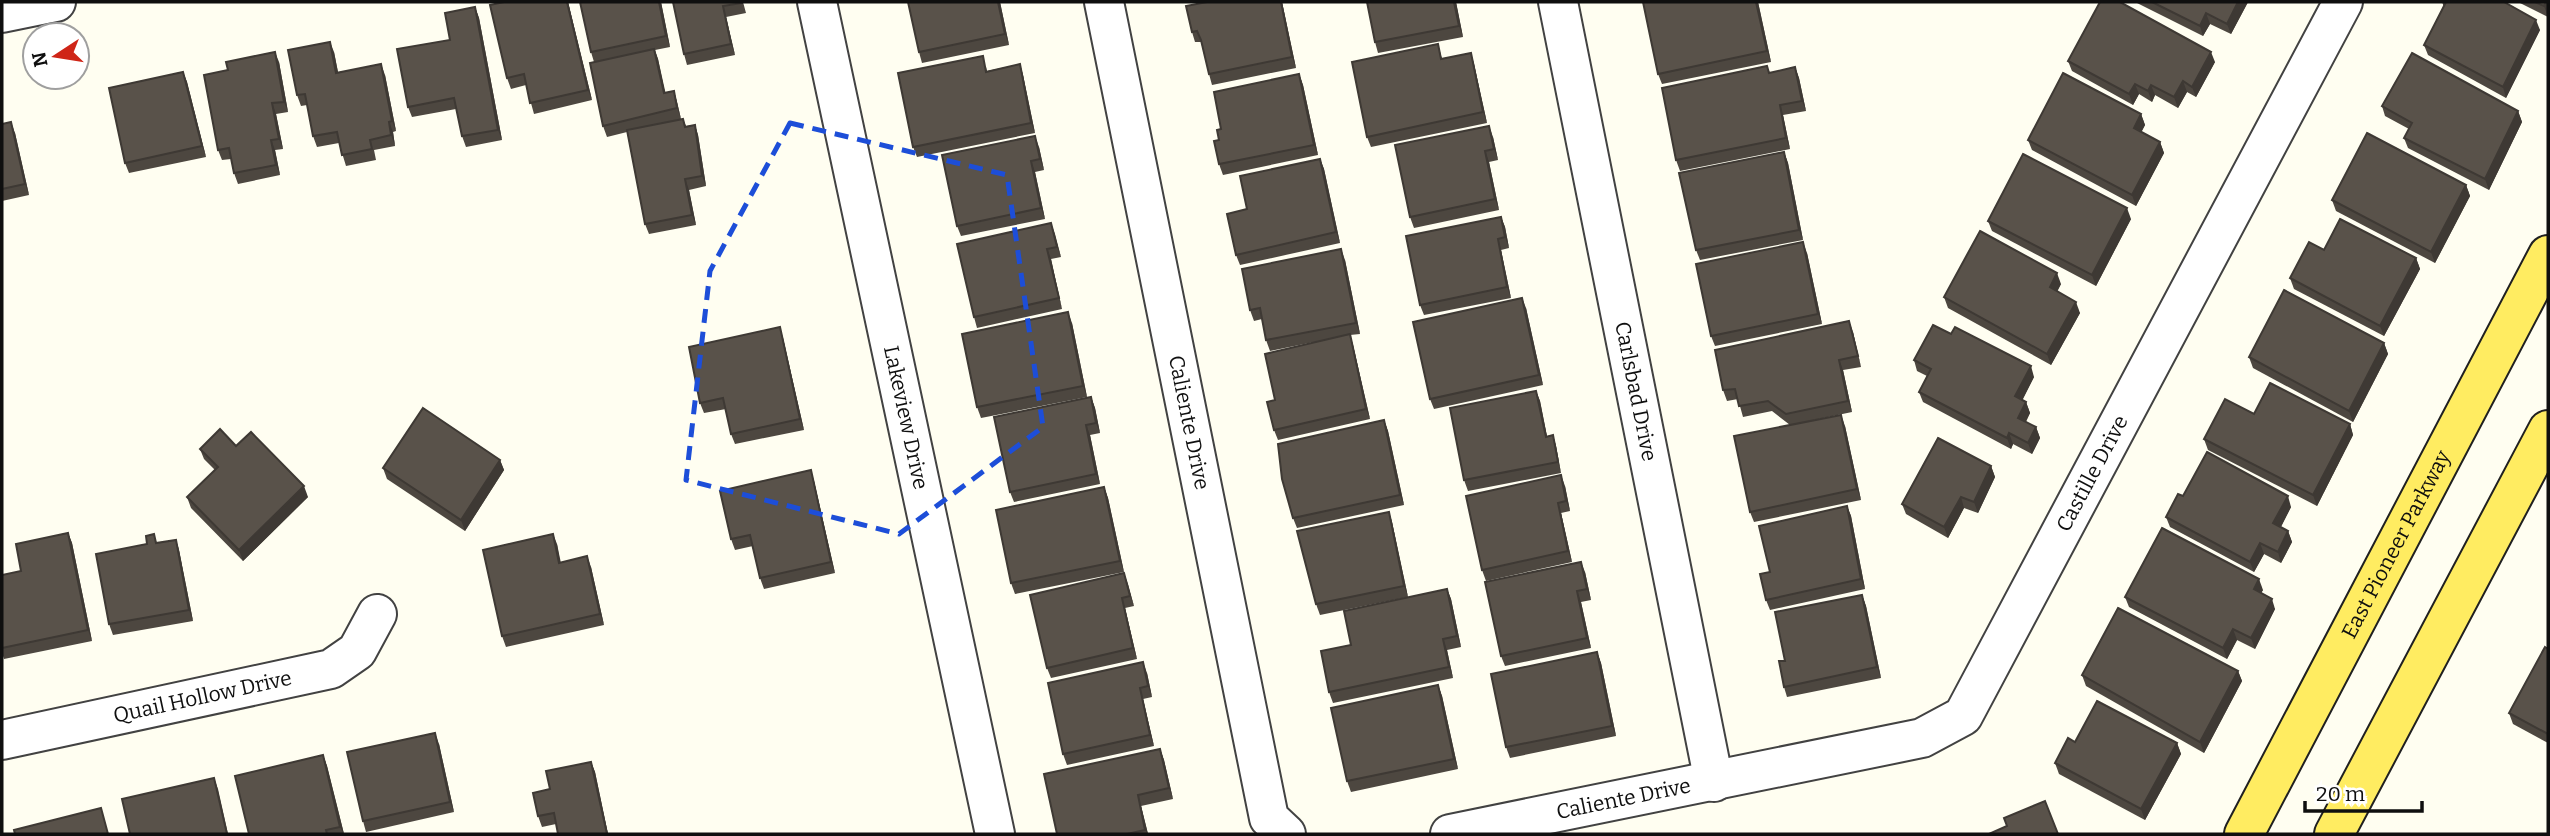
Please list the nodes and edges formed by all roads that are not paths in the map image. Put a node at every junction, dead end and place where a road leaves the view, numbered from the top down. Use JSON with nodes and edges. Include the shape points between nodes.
{"nodes":[{"id":1,"x":56,"y":2,"type":"edge"},
{"id":2,"x":817,"y":2,"type":"edge"},
{"id":3,"x":1104,"y":2,"type":"edge"},
{"id":4,"x":1558,"y":2,"type":"edge"},
{"id":5,"x":2343,"y":2,"type":"edge"},
{"id":6,"x":2,"y":13,"type":"edge"},
{"id":7,"x":2548,"y":254,"type":"edge"},
{"id":8,"x":2548,"y":430,"type":"edge"},
{"id":9,"x":377,"y":614,"type":"dead end"},
{"id":10,"x":2,"y":740,"type":"edge"},
{"id":11,"x":1714,"y":782,"type":"junction"},
{"id":12,"x":995,"y":834,"type":"edge"},
{"id":13,"x":1286,"y":834,"type":"edge"},
{"id":14,"x":1450,"y":834,"type":"edge"},
{"id":15,"x":2245,"y":834,"type":"edge"},
{"id":16,"x":2334,"y":834,"type":"edge"}],
"edges":[{"from":1,"to":6,"type":"street"},
{"from":2,"to":12,"type":"street","name":"Lakeview Drive"},
{"from":3,"to":13,"type":"street","name":"Caliente Drive","via":[[1269,818]]},
{"from":4,"to":11,"type":"street","name":"Carlsbad Drive"},
{"from":5,"to":11,"type":"street","name":"Castille Drive","via":[[1963,716],[1922,738]]},
{"from":7,"to":15,"type":"main road","name":"East Pioneer Parkway"},
{"from":8,"to":16,"type":"main road"},
{"from":9,"to":10,"type":"street","name":"Quail Hollow Drive","via":[[357,651],[331,669]]},
{"from":11,"to":14,"type":"street","name":"Caliente Drive"}]}
